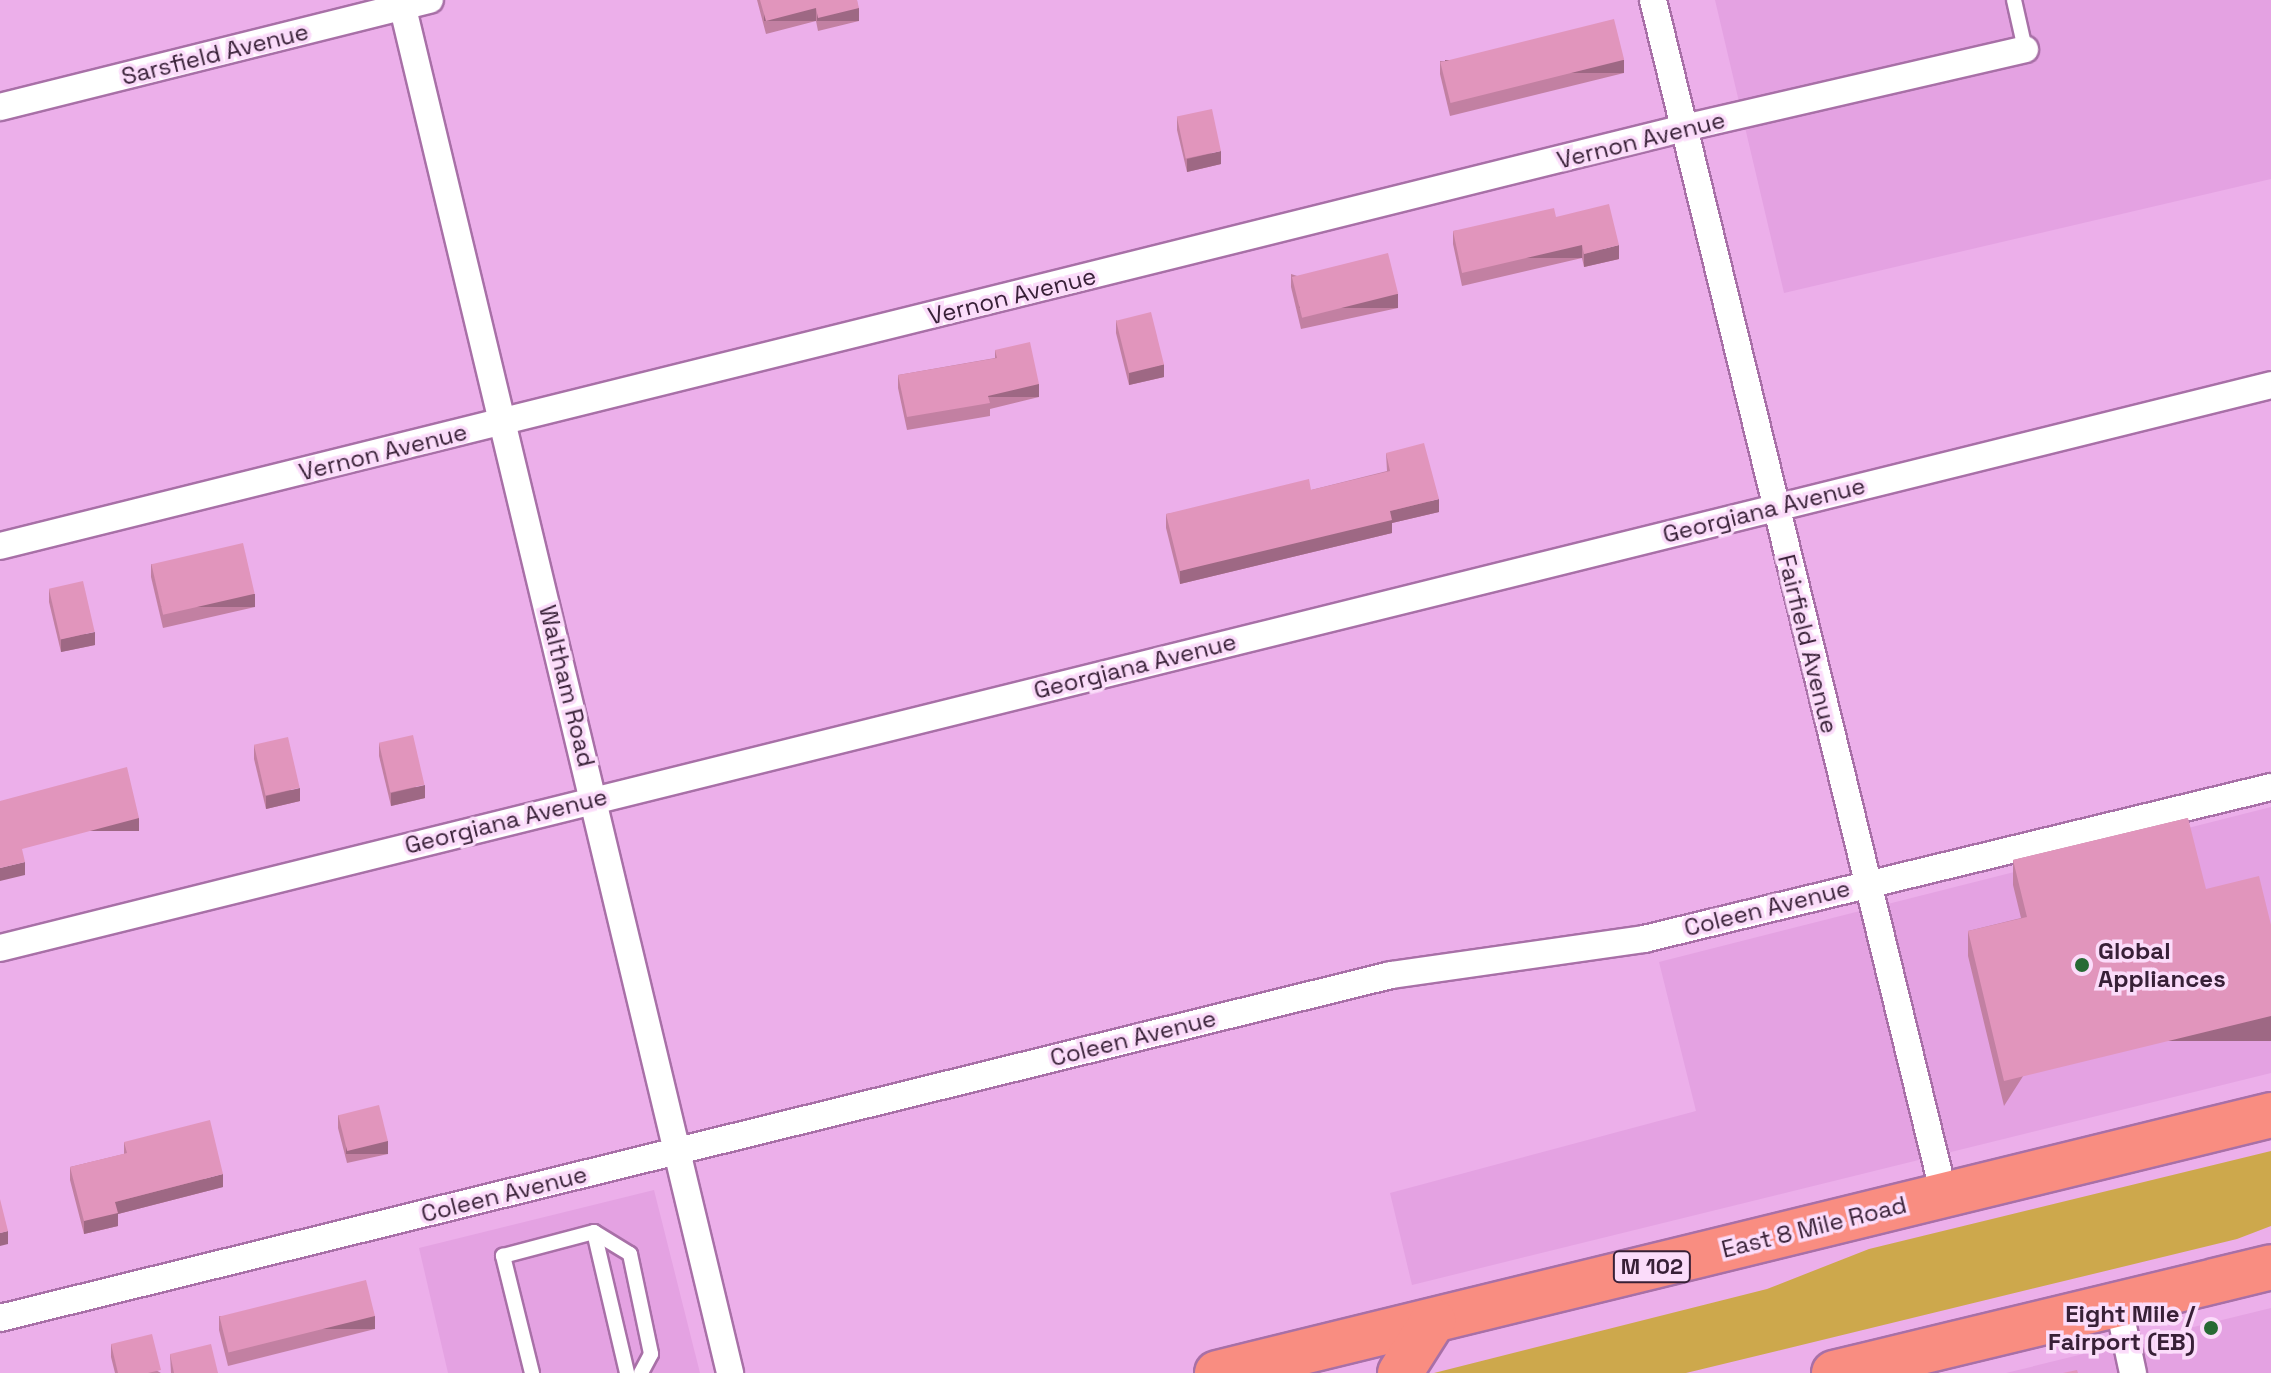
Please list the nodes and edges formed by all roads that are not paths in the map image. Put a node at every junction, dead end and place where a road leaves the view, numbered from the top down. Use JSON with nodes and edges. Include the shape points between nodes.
{"nodes":[{"id":1,"x":430,"y":0,"type":"edge"},
{"id":2,"x":1653,"y":0,"type":"edge"},
{"id":3,"x":2014,"y":0,"type":"edge"},
{"id":4,"x":402,"y":3,"type":"edge"},
{"id":5,"x":2025,"y":49,"type":"joint"},
{"id":6,"x":0,"y":107,"type":"edge"},
{"id":7,"x":1684,"y":128,"type":"junction"},
{"id":8,"x":2271,"y":385,"type":"edge"},
{"id":9,"x":503,"y":423,"type":"junction"},
{"id":10,"x":1775,"y":508,"type":"junction"},
{"id":11,"x":0,"y":546,"type":"edge"},
{"id":12,"x":2271,"y":787,"type":"edge"},
{"id":13,"x":595,"y":799,"type":"junction"},
{"id":14,"x":1867,"y":884,"type":"junction"},
{"id":15,"x":0,"y":948,"type":"edge"},
{"id":16,"x":2271,"y":1115,"type":"edge"},
{"id":17,"x":678,"y":1151,"type":"junction"},
{"id":18,"x":1944,"y":1195,"type":"junction"},
{"id":19,"x":594,"y":1232,"type":"junction"},
{"id":20,"x":2271,"y":1267,"type":"edge"},
{"id":21,"x":2118,"y":1303,"type":"junction"},
{"id":22,"x":0,"y":1318,"type":"edge"},
{"id":23,"x":1433,"y":1321,"type":"junction"},
{"id":24,"x":532,"y":1373,"type":"edge"},
{"id":25,"x":627,"y":1373,"type":"edge"},
{"id":26,"x":641,"y":1373,"type":"edge"},
{"id":27,"x":730,"y":1373,"type":"edge"},
{"id":28,"x":1217,"y":1373,"type":"edge"},
{"id":29,"x":1400,"y":1373,"type":"edge"},
{"id":30,"x":1834,"y":1373,"type":"edge"},
{"id":31,"x":2133,"y":1373,"type":"edge"}],
"edges":[{"from":1,"to":4,"type":"street","name":"Sarsfield Avenue"},
{"from":2,"to":7,"type":"street","name":"Fairfield Avenue"},
{"from":3,"to":5,"type":"lane"},
{"from":4,"to":6,"type":"street","name":"Sarsfield Avenue"},
{"from":4,"to":9,"type":"street","name":"Waltham Road"},
{"from":5,"to":7,"type":"street","name":"Vernon Avenue"},
{"from":7,"to":9,"type":"street","name":"Vernon Avenue"},
{"from":7,"to":10,"type":"street","name":"Fairfield Avenue"},
{"from":8,"to":10,"type":"street","name":"Georgiana Avenue"},
{"from":9,"to":11,"type":"street","name":"Vernon Avenue"},
{"from":9,"to":13,"type":"street","name":"Waltham Road"},
{"from":10,"to":13,"type":"street","name":"Georgiana Avenue"},
{"from":10,"to":14,"type":"street","name":"Fairfield Avenue"},
{"from":12,"to":14,"type":"street","name":"Coleen Avenue"},
{"from":13,"to":15,"type":"street","name":"Georgiana Avenue"},
{"from":13,"to":17,"type":"street","name":"Waltham Road"},
{"from":14,"to":17,"type":"street","name":"Coleen Avenue","via":[[1644,939],[1391,975]]},
{"from":14,"to":18,"type":"street","name":"Fairfield Avenue"},
{"from":16,"to":18,"type":"highway","name":"East 8 Mile Road","number":"M 102"},
{"from":17,"to":22,"type":"street","name":"Coleen Avenue"},
{"from":17,"to":27,"type":"street","name":"Waltham Road"},
{"from":18,"to":23,"type":"highway","name":"East 8 Mile Road","number":"M 102"},
{"from":19,"to":24,"type":"lane","via":[[503,1256]]},
{"from":19,"to":25,"type":"lane"},
{"from":19,"to":26,"type":"lane","via":[[630,1254],[651,1354]]},
{"from":20,"to":21,"type":"highway"},
{"from":21,"to":30,"type":"highway"},
{"from":21,"to":31,"type":"street"},
{"from":23,"to":28,"type":"highway","name":"East 8 Mile Road","number":"M 102"},
{"from":23,"to":29,"type":"highway"}]}
